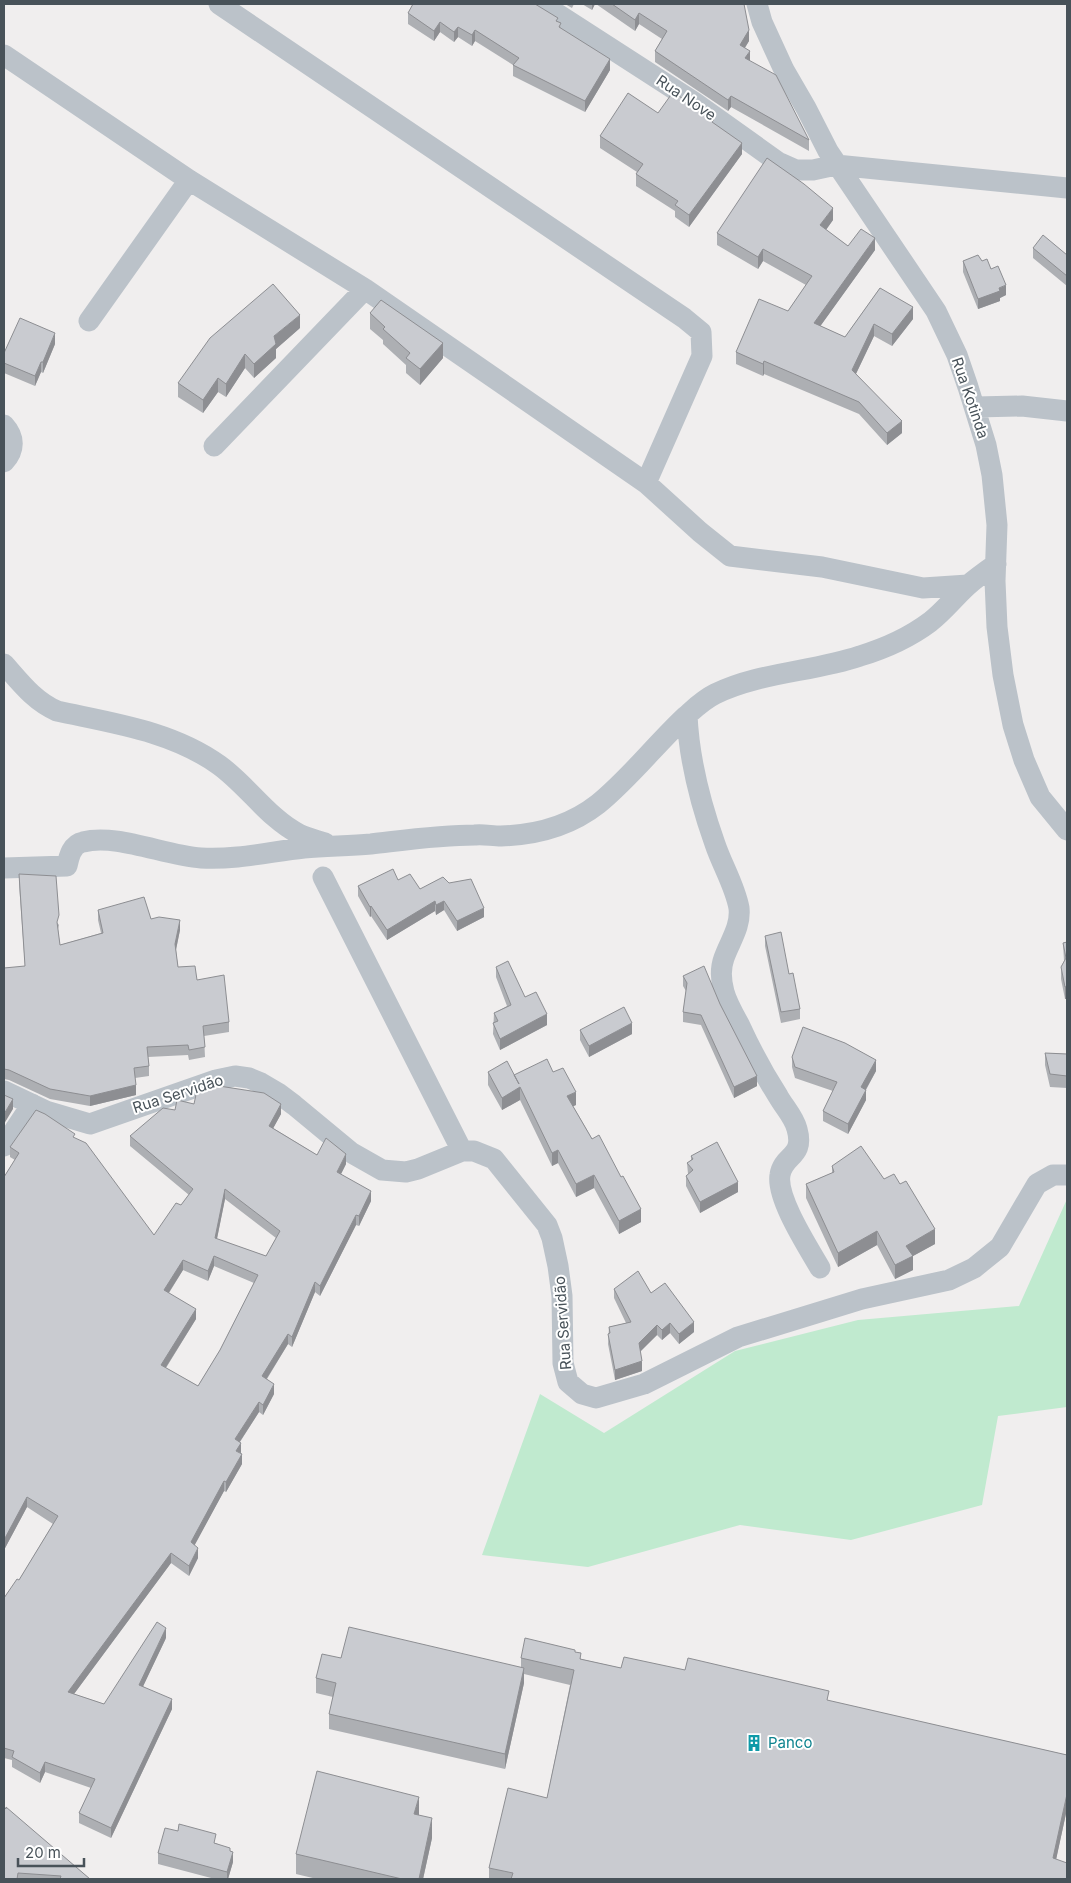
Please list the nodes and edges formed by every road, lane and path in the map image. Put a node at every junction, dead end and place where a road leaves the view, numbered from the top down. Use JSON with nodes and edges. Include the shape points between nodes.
{"nodes":[{"id":1,"x":219,"y":4,"type":"edge"},
{"id":2,"x":542,"y":4,"type":"edge"},
{"id":3,"x":757,"y":4,"type":"edge"},
{"id":4,"x":4,"y":55,"type":"edge"},
{"id":5,"x":836,"y":165,"type":"junction"},
{"id":6,"x":189,"y":180,"type":"junction"},
{"id":7,"x":1067,"y":188,"type":"edge"},
{"id":8,"x":365,"y":289,"type":"junction"},
{"id":9,"x":89,"y":321,"type":"dead end"},
{"id":10,"x":976,"y":407,"type":"junction"},
{"id":11,"x":1067,"y":411,"type":"edge"},
{"id":12,"x":4,"y":425,"type":"edge"},
{"id":13,"x":214,"y":446,"type":"dead end"},
{"id":14,"x":4,"y":462,"type":"edge"},
{"id":15,"x":646,"y":483,"type":"junction"},
{"id":16,"x":996,"y":564,"type":"junction"},
{"id":17,"x":968,"y":585,"type":"junction"},
{"id":18,"x":4,"y":664,"type":"edge"},
{"id":19,"x":687,"y":715,"type":"junction"},
{"id":20,"x":1067,"y":830,"type":"edge"},
{"id":21,"x":334,"y":846,"type":"junction"},
{"id":22,"x":4,"y":868,"type":"edge"},
{"id":23,"x":323,"y":877,"type":"dead end"},
{"id":24,"x":4,"y":1091,"type":"edge"},
{"id":25,"x":32,"y":1104,"type":"junction"},
{"id":26,"x":4,"y":1146,"type":"edge"},
{"id":27,"x":462,"y":1151,"type":"junction"},
{"id":28,"x":1067,"y":1175,"type":"edge"},
{"id":29,"x":820,"y":1268,"type":"dead end"}],
"edges":[{"from":1,"to":15,"type":"street","via":[[701,332],[702,356]]},
{"from":2,"to":5,"type":"street","name":"Rua Nove","via":[[694,102],[778,162],[796,170]]},
{"from":3,"to":5,"type":"street","name":"Rua Kotinda","via":[[784,70]]},
{"from":4,"to":6,"type":"street"},
{"from":5,"to":7,"type":"street","name":"Rua Nove"},
{"from":5,"to":10,"type":"street","name":"Rua Kotinda","via":[[936,311]]},
{"from":6,"to":8,"type":"street"},
{"from":6,"to":9,"type":"street"},
{"from":8,"to":13,"type":"street"},
{"from":8,"to":15,"type":"street"},
{"from":10,"to":11,"type":"street","via":[[1022,406]]},
{"from":10,"to":16,"type":"street","name":"Rua Kotinda","via":[[992,475],[997,525]]},
{"from":12,"to":14,"type":"street","via":[[12,440],[12,450]]},
{"from":15,"to":17,"type":"street","via":[[730,556],[822,567],[923,588]]},
{"from":16,"to":17,"type":"street"},
{"from":16,"to":20,"type":"street","name":"Rua Kotinda","via":[[997,627],[1013,725],[1040,797]]},
{"from":17,"to":19,"type":"street","via":[[929,622],[902,638],[863,656],[832,665],[735,686],[699,704]]},
{"from":18,"to":21,"type":"street","via":[[32,695],[50,708],[150,732],[184,744],[234,777],[267,810],[299,834]]},
{"from":19,"to":21,"type":"street","via":[[598,804],[545,831]]},
{"from":19,"to":29,"type":"street","via":[[688,743],[700,794],[738,907],[739,921],[723,959],[724,993],[752,1050],[796,1125],[800,1138],[798,1149],[783,1167],[781,1192]]},
{"from":21,"to":22,"type":"street","via":[[217,859],[94,841],[77,845],[67,866]]},
{"from":23,"to":27,"type":"street"},
{"from":24,"to":25,"type":"street"},
{"from":25,"to":26,"type":"street"},
{"from":25,"to":27,"type":"street","name":"Rua Servidão","via":[[90,1124],[187,1089],[235,1076],[248,1078],[278,1092],[352,1153],[382,1170],[412,1171]]},
{"from":27,"to":28,"type":"street","name":"Rua Servidão","via":[[474,1151],[494,1159],[547,1225],[558,1266],[563,1363],[568,1382],[582,1394],[596,1398],[644,1384],[738,1337],[862,1299],[949,1280],[974,1268],[1000,1247],[1037,1184],[1053,1175]]}]}
